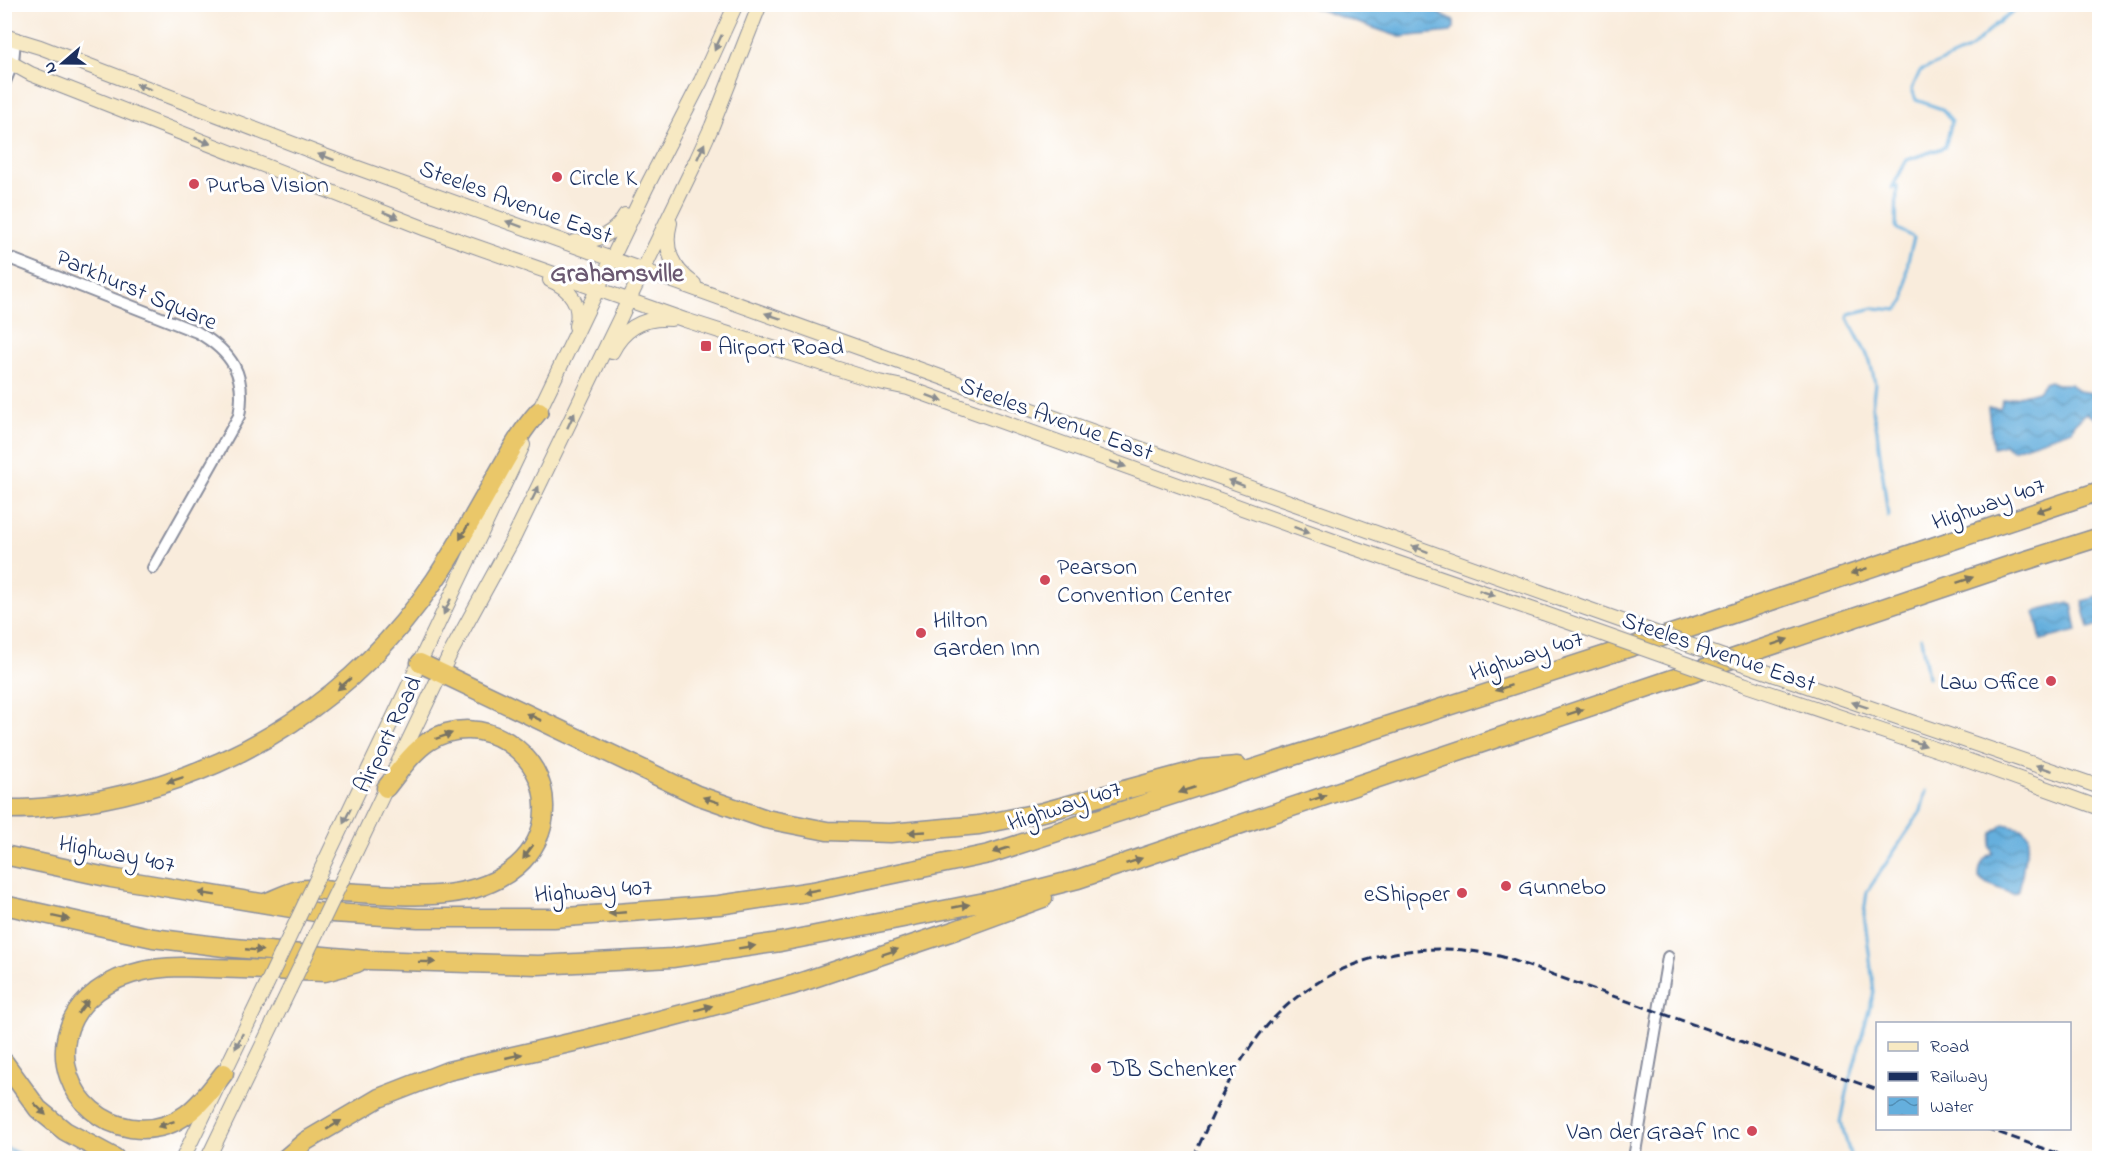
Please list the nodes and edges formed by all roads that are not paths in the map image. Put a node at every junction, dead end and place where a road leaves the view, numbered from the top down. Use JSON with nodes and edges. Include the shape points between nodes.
{"nodes":[{"id":1,"x":736,"y":4,"type":"edge"},
{"id":2,"x":760,"y":4,"type":"edge"},
{"id":3,"x":10,"y":38,"type":"edge"},
{"id":4,"x":4,"y":50,"type":"edge"},
{"id":5,"x":9,"y":61,"type":"edge"},
{"id":6,"x":4,"y":84,"type":"edge"},
{"id":7,"x":647,"y":186,"type":"junction"},
{"id":8,"x":675,"y":204,"type":"junction"},
{"id":9,"x":560,"y":241,"type":"junction"},
{"id":10,"x":4,"y":256,"type":"edge"},
{"id":11,"x":612,"y":259,"type":"junction"},
{"id":12,"x":525,"y":263,"type":"junction"},
{"id":13,"x":643,"y":270,"type":"junction"},
{"id":14,"x":597,"y":289,"type":"junction"},
{"id":15,"x":705,"y":292,"type":"junction"},
{"id":16,"x":628,"y":300,"type":"junction"},
{"id":17,"x":685,"y":320,"type":"junction"},
{"id":18,"x":570,"y":345,"type":"junction"},
{"id":19,"x":582,"y":397,"type":"junction"},
{"id":20,"x":539,"y":411,"type":"junction"},
{"id":21,"x":2100,"y":491,"type":"edge"},
{"id":22,"x":2100,"y":537,"type":"edge"},
{"id":23,"x":153,"y":568,"type":"dead end"},
{"id":24,"x":420,"y":663,"type":"junction"},
{"id":25,"x":441,"y":673,"type":"junction"},
{"id":26,"x":1262,"y":765,"type":"junction"},
{"id":27,"x":2100,"y":787,"type":"edge"},
{"id":28,"x":386,"y":788,"type":"junction"},
{"id":29,"x":2100,"y":808,"type":"edge"},
{"id":30,"x":4,"y":809,"type":"edge"},
{"id":31,"x":4,"y":855,"type":"edge"},
{"id":32,"x":1078,"y":879,"type":"junction"},
{"id":33,"x":265,"y":903,"type":"junction"},
{"id":34,"x":4,"y":905,"type":"edge"},
{"id":35,"x":1668,"y":957,"type":"dead end"},
{"id":36,"x":368,"y":960,"type":"junction"},
{"id":37,"x":4,"y":1062,"type":"edge"},
{"id":38,"x":224,"y":1073,"type":"junction"},
{"id":39,"x":115,"y":1158,"type":"edge"},
{"id":40,"x":183,"y":1158,"type":"edge"},
{"id":41,"x":208,"y":1158,"type":"edge"},
{"id":42,"x":286,"y":1158,"type":"edge"},
{"id":43,"x":1634,"y":1158,"type":"edge"}],
"edges":[{"from":1,"to":7,"type":"main road","name":"Airport Road","one_way":true},
{"from":8,"to":2,"type":"main road","name":"Airport Road","one_way":true,"via":[[712,126]]},
{"from":3,"to":4,"type":"street"},
{"from":3,"to":5,"type":"street"},
{"from":9,"to":3,"type":"main road","name":"Steeles Avenue East","one_way":true},
{"from":5,"to":6,"type":"street"},
{"from":5,"to":12,"type":"main road","name":"Steeles Avenue East","one_way":true,"via":[[31,74],[426,229]]},
{"from":7,"to":9,"type":"main road","via":[[634,196],[615,230],[589,241]]},
{"from":7,"to":11,"type":"main road","name":"Airport Road"},
{"from":8,"to":13,"type":"main road","name":"Airport Road"},
{"from":8,"to":15,"type":"main road","via":[[667,235],[672,258],[681,274]]},
{"from":9,"to":11,"type":"main road","name":"Steeles Avenue East"},
{"from":10,"to":23,"type":"street","name":"Parkhurst Square","via":[[197,332],[229,356],[243,396],[239,416]]},
{"from":11,"to":13,"type":"main road","name":"Steeles Avenue East"},
{"from":11,"to":14,"type":"main road","name":"Airport Road"},
{"from":12,"to":14,"type":"main road","name":"Steeles Avenue East"},
{"from":12,"to":18,"type":"main road","via":[[535,275],[559,284],[572,296],[578,315]]},
{"from":13,"to":15,"type":"main road","name":"Steeles Avenue East"},
{"from":13,"to":16,"type":"main road","name":"Airport Road"},
{"from":14,"to":16,"type":"main road","name":"Steeles Avenue East"},
{"from":14,"to":18,"type":"main road","name":"Airport Road"},
{"from":27,"to":15,"type":"main road","name":"Steeles Avenue East","one_way":true,"bridge":true,"via":[[1574,604]]},
{"from":16,"to":17,"type":"main road","name":"Steeles Avenue East"},
{"from":16,"to":19,"type":"main road","name":"Airport Road"},
{"from":17,"to":19,"type":"main road","via":[[659,318],[631,327],[616,343],[595,386]]},
{"from":17,"to":29,"type":"main road","name":"Steeles Avenue East","one_way":true,"bridge":true,"via":[[908,388]]},
{"from":18,"to":20,"type":"main road","name":"Airport Road"},
{"from":25,"to":19,"type":"main road","name":"Airport Road","one_way":true,"via":[[514,537]]},
{"from":20,"to":24,"type":"main road","name":"Airport Road","one_way":true},
{"from":20,"to":30,"type":"highway","one_way":true,"via":[[522,430],[454,549],[414,608],[363,666],[317,705],[257,745],[182,778],[131,794]]},
{"from":21,"to":26,"type":"highway","name":"Highway 407","one_way":true},
{"from":32,"to":22,"type":"highway","one_way":true},
{"from":24,"to":25,"type":"highway"},
{"from":24,"to":38,"type":"main road","name":"Airport Road","one_way":true,"bridge":true},
{"from":26,"to":25,"type":"highway","one_way":true,"via":[[1202,769],[979,825],[890,833],[827,831],[766,819],[697,795]]},
{"from":25,"to":28,"type":"main road","name":"Airport Road"},
{"from":26,"to":33,"type":"highway","name":"Highway 407","one_way":true,"via":[[989,854],[813,891],[719,905],[554,918],[418,918],[315,912]]},
{"from":28,"to":33,"type":"highway","one_way":true,"via":[[430,741],[460,731],[488,733],[515,746],[535,768],[543,792],[543,823],[530,852],[520,863],[495,880],[469,890],[422,895],[300,890]]},
{"from":28,"to":41,"type":"main road","name":"Airport Road","bridge":true},
{"from":33,"to":31,"type":"highway","name":"Highway 407","one_way":true,"via":[[111,878]]},
{"from":36,"to":32,"type":"highway","one_way":true,"via":[[538,965],[672,958],[780,942],[995,900]]},
{"from":42,"to":32,"type":"highway","one_way":true,"via":[[306,1141],[379,1098],[447,1071],[793,985],[1046,897]]},
{"from":34,"to":36,"type":"highway","one_way":true,"via":[[153,938]]},
{"from":35,"to":43,"type":"street"},
{"from":38,"to":36,"type":"highway","one_way":true,"via":[[202,1101],[178,1120],[152,1128],[125,1127],[97,1114],[77,1095],[66,1065],[66,1040],[75,1016],[91,996],[139,972],[181,967],[325,972]]},
{"from":37,"to":39,"type":"highway","one_way":true,"via":[[38,1109],[65,1131]]},
{"from":38,"to":40,"type":"main road","name":"Airport Road"}]}
